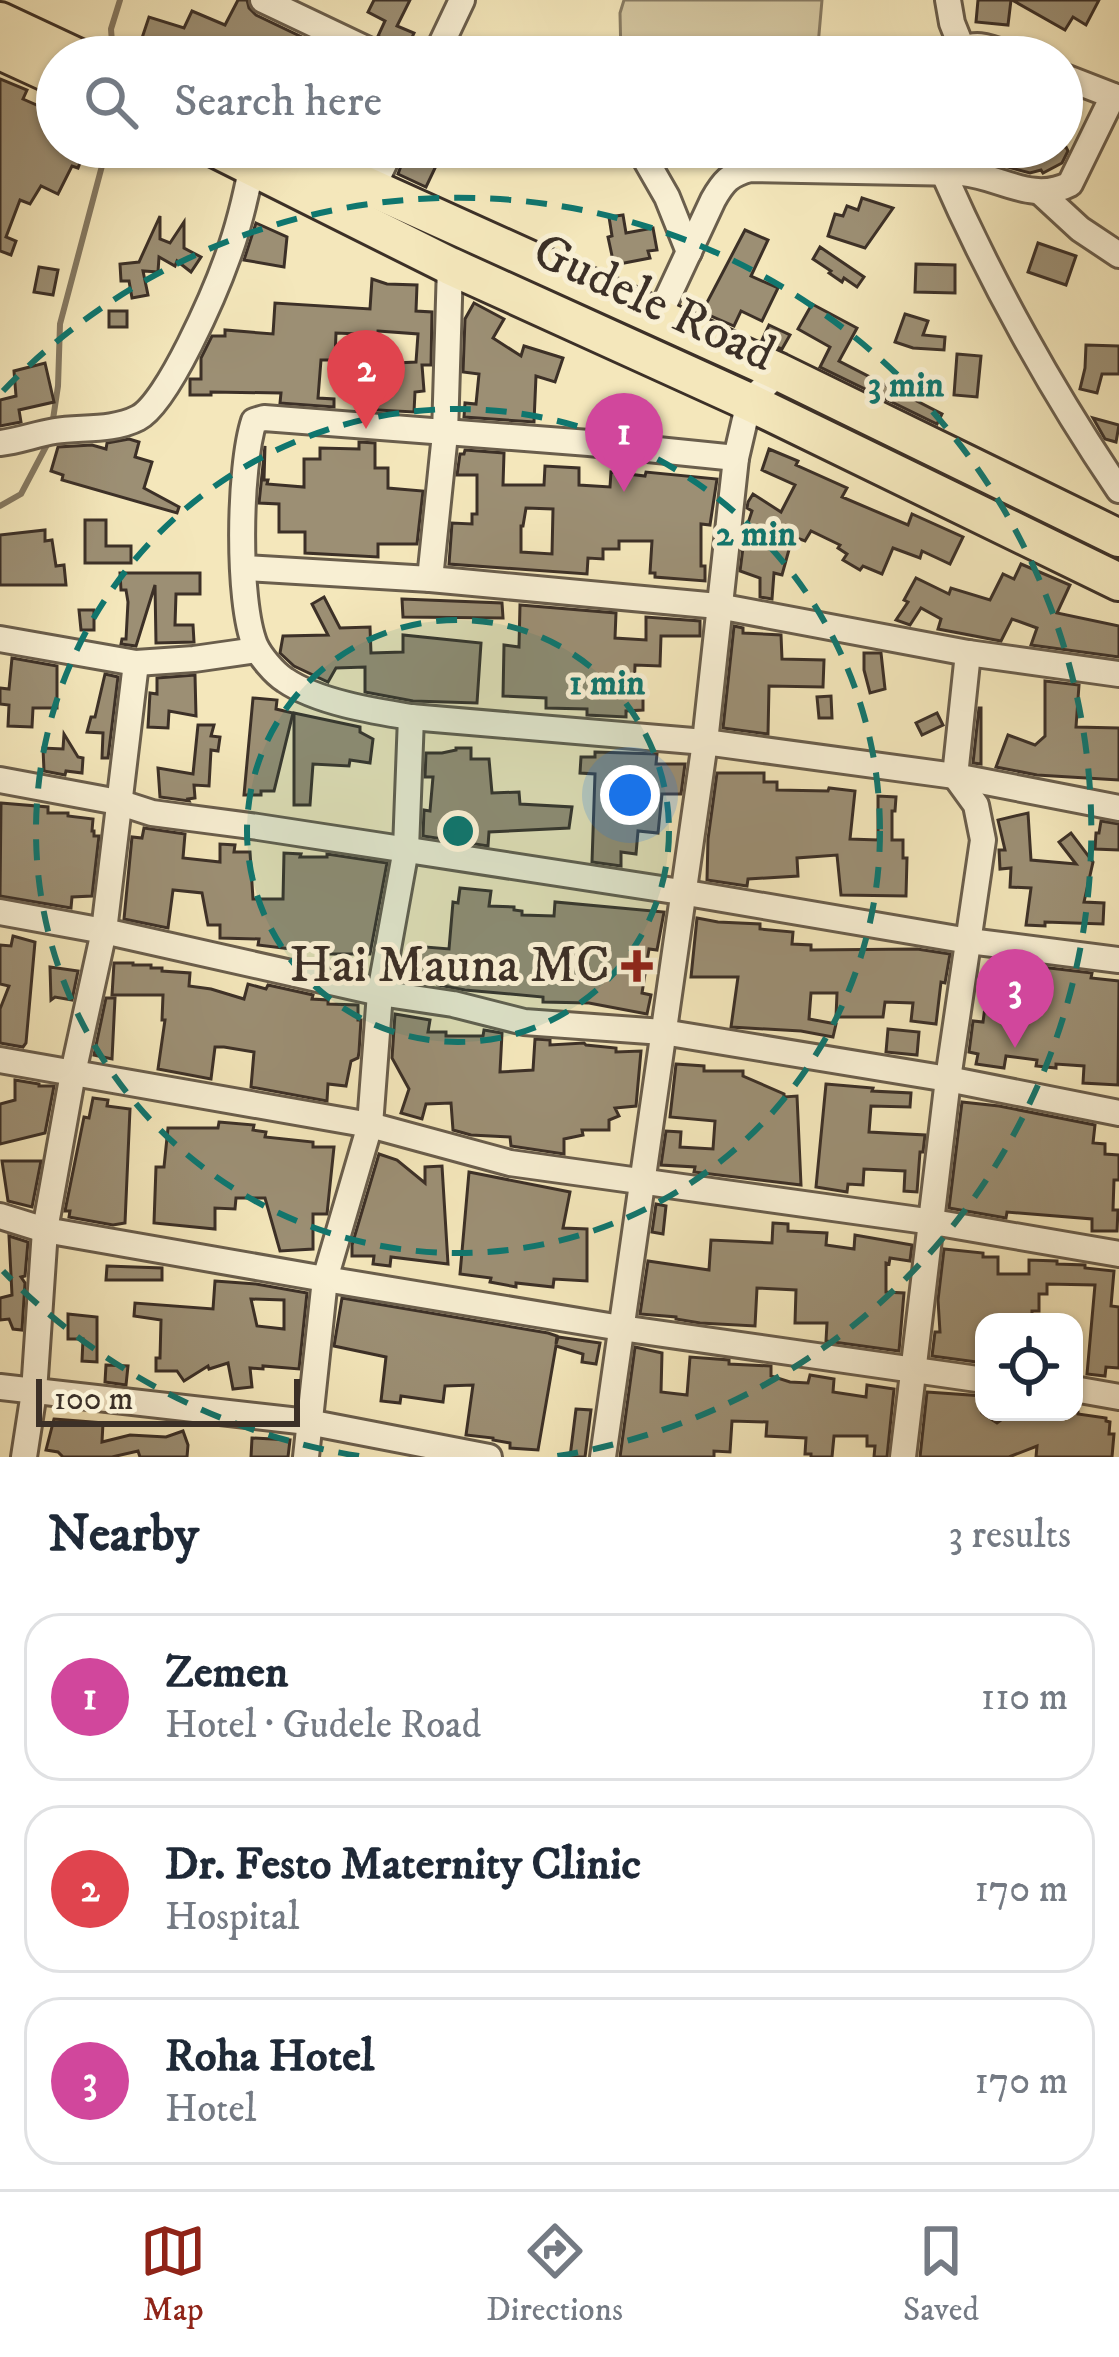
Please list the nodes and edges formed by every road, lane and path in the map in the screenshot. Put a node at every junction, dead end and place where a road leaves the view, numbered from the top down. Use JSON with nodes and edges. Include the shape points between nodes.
{"nodes":[{"id":1,"x":262,"y":0,"type":"edge"},
{"id":2,"x":461,"y":0,"type":"edge"},
{"id":3,"x":948,"y":0,"type":"edge"},
{"id":4,"x":0,"y":21,"type":"edge"},
{"id":5,"x":338,"y":36,"type":"edge"},
{"id":6,"x":445,"y":36,"type":"edge"},
{"id":7,"x":955,"y":36,"type":"edge"},
{"id":8,"x":36,"y":38,"type":"edge"},
{"id":9,"x":0,"y":51,"type":"edge"},
{"id":10,"x":36,"y":67,"type":"edge"},
{"id":11,"x":1083,"y":84,"type":"edge"},
{"id":12,"x":1116,"y":97,"type":"edge"},
{"id":13,"x":1083,"y":159,"type":"edge"},
{"id":14,"x":261,"y":168,"type":"edge"},
{"id":15,"x":286,"y":168,"type":"edge"},
{"id":16,"x":305,"y":168,"type":"edge"},
{"id":17,"x":382,"y":168,"type":"edge"},
{"id":18,"x":650,"y":168,"type":"edge"},
{"id":19,"x":907,"y":168,"type":"edge"},
{"id":20,"x":1078,"y":168,"type":"edge"},
{"id":21,"x":905,"y":172,"type":"junction"},
{"id":22,"x":944,"y":172,"type":"junction"},
{"id":23,"x":372,"y":189,"type":"junction"},
{"id":24,"x":1041,"y":193,"type":"junction"},
{"id":25,"x":689,"y":252,"type":"junction"},
{"id":26,"x":1119,"y":255,"type":"edge"},
{"id":27,"x":450,"y":266,"type":"junction"},
{"id":28,"x":658,"y":318,"type":"junction"},
{"id":29,"x":779,"y":372,"type":"junction"},
{"id":30,"x":749,"y":402,"type":"junction"},
{"id":31,"x":445,"y":434,"type":"junction"},
{"id":32,"x":0,"y":443,"type":"edge"},
{"id":33,"x":736,"y":458,"type":"junction"},
{"id":34,"x":1119,"y":490,"type":"edge"},
{"id":35,"x":1119,"y":538,"type":"edge"},
{"id":36,"x":245,"y":568,"type":"junction"},
{"id":37,"x":430,"y":579,"type":"junction"},
{"id":38,"x":1119,"y":582,"type":"edge"},
{"id":39,"x":718,"y":606,"type":"junction"},
{"id":40,"x":0,"y":639,"type":"edge"},
{"id":41,"x":257,"y":650,"type":"junction"},
{"id":42,"x":968,"y":653,"type":"junction"},
{"id":43,"x":136,"y":663,"type":"junction"},
{"id":44,"x":1119,"y":674,"type":"edge"},
{"id":45,"x":411,"y":717,"type":"junction"},
{"id":46,"x":705,"y":742,"type":"junction"},
{"id":47,"x":956,"y":776,"type":"junction"},
{"id":48,"x":0,"y":780,"type":"edge"},
{"id":49,"x":118,"y":802,"type":"junction"},
{"id":50,"x":1119,"y":808,"type":"edge"},
{"id":51,"x":406,"y":849,"type":"junction"},
{"id":52,"x":682,"y":892,"type":"junction"},
{"id":53,"x":0,"y":912,"type":"edge"},
{"id":54,"x":104,"y":931,"type":"junction"},
{"id":55,"x":969,"y":941,"type":"junction"},
{"id":56,"x":1119,"y":960,"type":"edge"},
{"id":57,"x":380,"y":993,"type":"junction"},
{"id":58,"x":663,"y":1032,"type":"junction"},
{"id":59,"x":0,"y":1060,"type":"edge"},
{"id":60,"x":73,"y":1073,"type":"junction"},
{"id":61,"x":948,"y":1079,"type":"junction"},
{"id":62,"x":1119,"y":1113,"type":"edge"},
{"id":63,"x":370,"y":1125,"type":"junction"},
{"id":64,"x":641,"y":1181,"type":"junction"},
{"id":65,"x":0,"y":1216,"type":"edge"},
{"id":66,"x":933,"y":1222,"type":"junction"},
{"id":67,"x":45,"y":1230,"type":"junction"},
{"id":68,"x":1119,"y":1254,"type":"edge"},
{"id":69,"x":325,"y":1280,"type":"junction"},
{"id":70,"x":621,"y":1328,"type":"junction"},
{"id":71,"x":913,"y":1372,"type":"junction"},
{"id":72,"x":975,"y":1379,"type":"edge"},
{"id":73,"x":0,"y":1388,"type":"edge"},
{"id":74,"x":1083,"y":1391,"type":"edge"},
{"id":75,"x":34,"y":1392,"type":"junction"},
{"id":76,"x":1119,"y":1397,"type":"edge"},
{"id":77,"x":308,"y":1422,"type":"junction"},
{"id":78,"x":24,"y":1457,"type":"edge"},
{"id":79,"x":306,"y":1457,"type":"edge"},
{"id":80,"x":489,"y":1457,"type":"edge"},
{"id":81,"x":603,"y":1457,"type":"edge"},
{"id":82,"x":903,"y":1457,"type":"edge"}],
"edges":[{"from":1,"to":5,"type":"street"},
{"from":2,"to":6,"type":"street"},
{"from":3,"to":7,"type":"street"},
{"from":4,"to":8,"type":"highway"},
{"from":9,"to":10,"type":"highway"},
{"from":11,"to":12,"type":"street"},
{"from":12,"to":13,"type":"street"},
{"from":14,"to":32,"type":"street","via":[[164,392],[140,418]]},
{"from":15,"to":27,"type":"highway","name":"Gudele Road"},
{"from":16,"to":23,"type":"highway","name":"Gudele Road"},
{"from":17,"to":23,"type":"street"},
{"from":18,"to":25,"type":"street"},
{"from":19,"to":21,"type":"street"},
{"from":20,"to":24,"type":"street","via":[[1070,184]]},
{"from":21,"to":22,"type":"street"},
{"from":21,"to":25,"type":"street","via":[[734,173]]},
{"from":22,"to":24,"type":"street"},
{"from":22,"to":34,"type":"street","via":[[983,259]]},
{"from":23,"to":28,"type":"highway","name":"Gudele Road"},
{"from":24,"to":26,"type":"street"},
{"from":25,"to":28,"type":"street"},
{"from":27,"to":30,"type":"highway","name":"Gudele Road"},
{"from":27,"to":31,"type":"street"},
{"from":28,"to":29,"type":"highway","name":"Gudele Road"},
{"from":29,"to":30,"type":"street"},
{"from":29,"to":35,"type":"highway","name":"Gudele Road"},
{"from":30,"to":33,"type":"street"},
{"from":30,"to":38,"type":"highway","name":"Gudele Road"},
{"from":31,"to":33,"type":"street"},
{"from":31,"to":36,"type":"street","via":[[254,422],[243,499]]},
{"from":31,"to":37,"type":"street"},
{"from":33,"to":39,"type":"street"},
{"from":36,"to":37,"type":"street"},
{"from":36,"to":41,"type":"street"},
{"from":37,"to":39,"type":"street"},
{"from":39,"to":42,"type":"street"},
{"from":39,"to":46,"type":"street"},
{"from":40,"to":43,"type":"street"},
{"from":41,"to":43,"type":"street"},
{"from":41,"to":45,"type":"street","via":[[284,680]]},
{"from":42,"to":44,"type":"street"},
{"from":42,"to":47,"type":"street"},
{"from":43,"to":49,"type":"street"},
{"from":45,"to":46,"type":"street"},
{"from":45,"to":51,"type":"street"},
{"from":46,"to":47,"type":"street"},
{"from":46,"to":52,"type":"street"},
{"from":47,"to":50,"type":"street"},
{"from":47,"to":55,"type":"street","via":[[976,805],[983,840]]},
{"from":48,"to":49,"type":"street"},
{"from":49,"to":51,"type":"street"},
{"from":49,"to":54,"type":"street"},
{"from":51,"to":52,"type":"street"},
{"from":51,"to":57,"type":"street"},
{"from":52,"to":55,"type":"street"},
{"from":52,"to":58,"type":"street"},
{"from":53,"to":54,"type":"street"},
{"from":54,"to":57,"type":"street"},
{"from":54,"to":60,"type":"street"},
{"from":55,"to":56,"type":"street"},
{"from":55,"to":61,"type":"street"},
{"from":57,"to":58,"type":"street","via":[[524,1022]]},
{"from":57,"to":63,"type":"street"},
{"from":58,"to":61,"type":"street"},
{"from":58,"to":64,"type":"street"},
{"from":59,"to":60,"type":"street"},
{"from":60,"to":63,"type":"street"},
{"from":60,"to":67,"type":"street"},
{"from":61,"to":62,"type":"street"},
{"from":61,"to":66,"type":"street"},
{"from":63,"to":64,"type":"street","via":[[510,1163]]},
{"from":63,"to":69,"type":"street"},
{"from":64,"to":66,"type":"street"},
{"from":64,"to":70,"type":"street"},
{"from":65,"to":67,"type":"street"},
{"from":66,"to":68,"type":"street"},
{"from":66,"to":71,"type":"street"},
{"from":67,"to":69,"type":"street"},
{"from":67,"to":75,"type":"street"},
{"from":69,"to":70,"type":"street"},
{"from":69,"to":77,"type":"street"},
{"from":70,"to":71,"type":"street"},
{"from":70,"to":81,"type":"street"},
{"from":71,"to":72,"type":"street"},
{"from":71,"to":82,"type":"street"},
{"from":73,"to":75,"type":"street"},
{"from":74,"to":76,"type":"street"},
{"from":75,"to":77,"type":"street"},
{"from":75,"to":78,"type":"street"},
{"from":77,"to":79,"type":"street"},
{"from":77,"to":80,"type":"street"}]}
